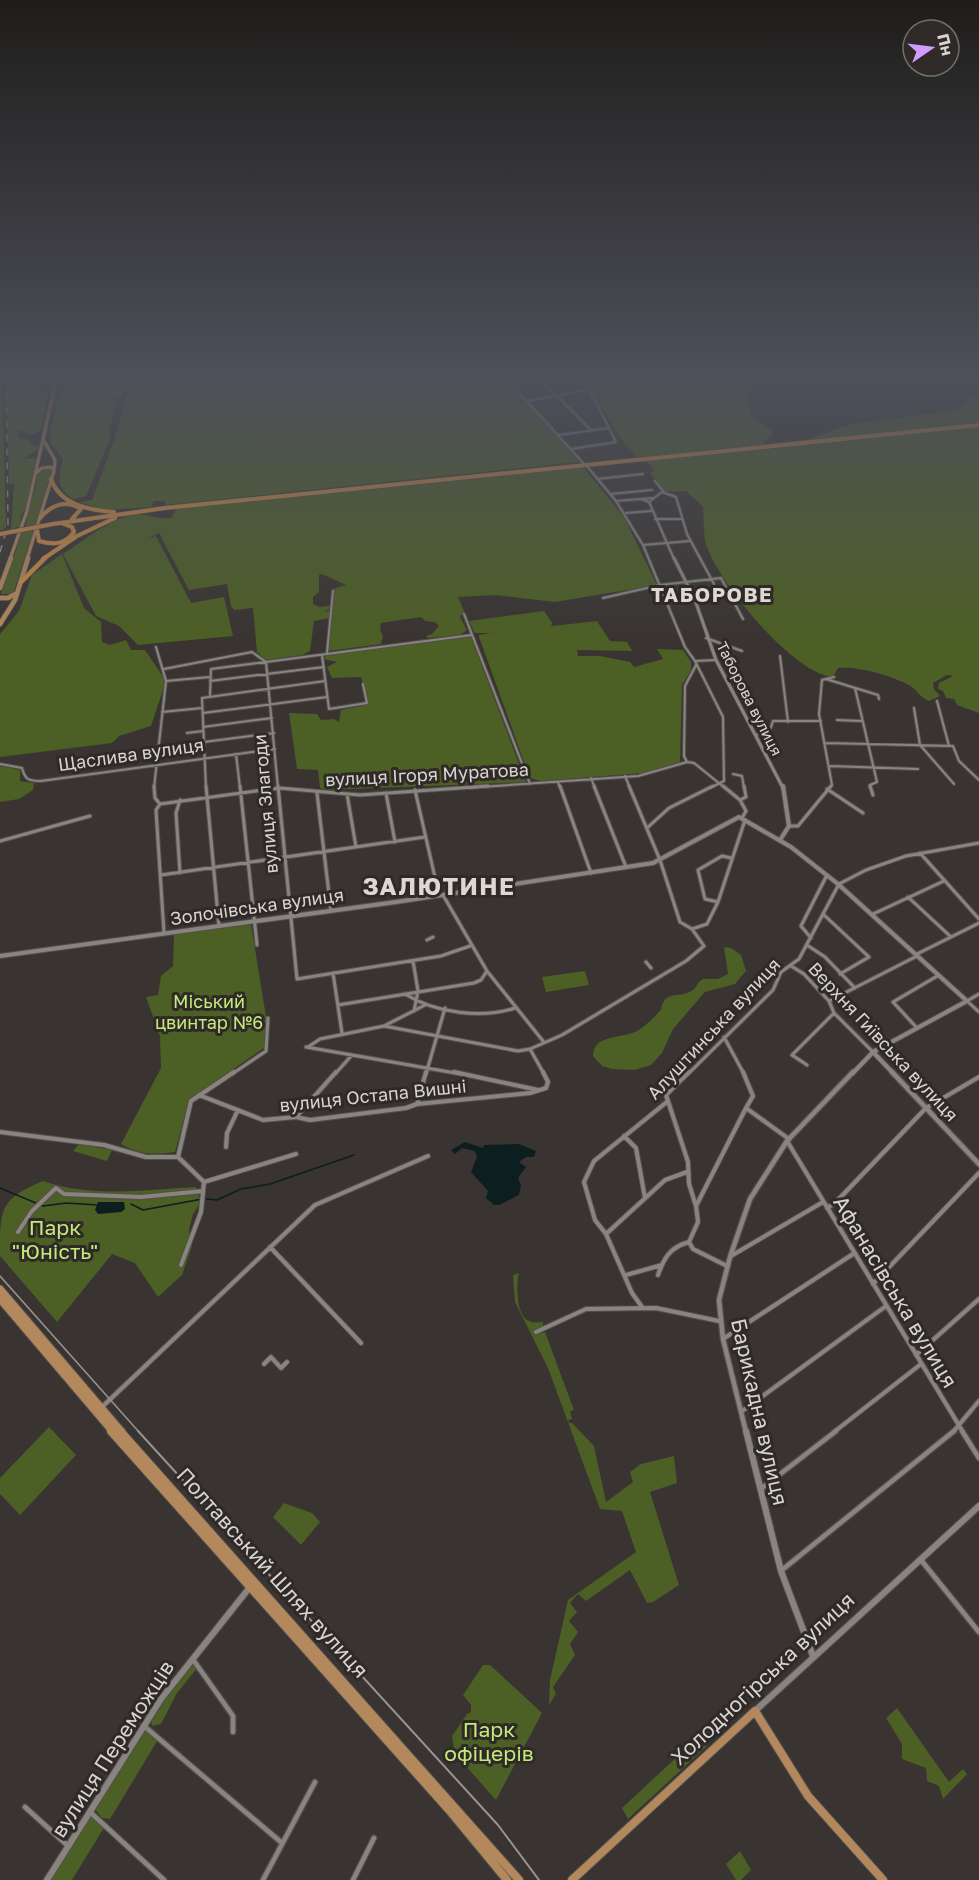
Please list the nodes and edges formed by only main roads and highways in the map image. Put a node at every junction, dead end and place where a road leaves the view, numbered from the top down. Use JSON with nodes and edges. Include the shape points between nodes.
{"nodes":[{"id":1,"x":38,"y":464,"type":"edge"},
{"id":2,"x":55,"y":464,"type":"edge"},
{"id":3,"x":597,"y":464,"type":"edge"},
{"id":4,"x":54,"y":471,"type":"junction"},
{"id":5,"x":36,"y":473,"type":"junction"},
{"id":6,"x":51,"y":479,"type":"junction"},
{"id":7,"x":139,"y":511,"type":"junction"},
{"id":8,"x":40,"y":518,"type":"junction"},
{"id":9,"x":55,"y":524,"type":"junction"},
{"id":10,"x":37,"y":530,"type":"junction"},
{"id":11,"x":0,"y":534,"type":"edge"},
{"id":12,"x":21,"y":582,"type":"junction"},
{"id":13,"x":0,"y":588,"type":"edge"},
{"id":14,"x":18,"y":592,"type":"junction"},
{"id":15,"x":0,"y":598,"type":"edge"},
{"id":16,"x":0,"y":624,"type":"edge"},
{"id":17,"x":0,"y":1289,"type":"edge"},
{"id":18,"x":0,"y":1299,"type":"edge"},
{"id":19,"x":99,"y":1410,"type":"junction"},
{"id":20,"x":252,"y":1584,"type":"junction"},
{"id":21,"x":507,"y":1880,"type":"edge"},
{"id":22,"x":519,"y":1880,"type":"edge"},
{"id":23,"x":572,"y":1880,"type":"edge"},
{"id":24,"x":883,"y":1880,"type":"edge"}],
"edges":[{"from":1,"to":5,"type":"main road"},
{"from":2,"to":4,"type":"main road"},
{"from":3,"to":7,"type":"highway"},
{"from":4,"to":5,"type":"main road","via":[[44,467]]},
{"from":4,"to":6,"type":"main road"},
{"from":5,"to":13,"type":"main road"},
{"from":6,"to":7,"type":"highway","via":[[58,493],[76,503],[106,512]]},
{"from":6,"to":8,"type":"main road"},
{"from":7,"to":9,"type":"highway"},
{"from":7,"to":12,"type":"highway","via":[[84,533],[37,563]]},
{"from":8,"to":9,"type":"highway","via":[[47,509],[60,504],[80,508],[76,517]]},
{"from":8,"to":10,"type":"main road"},
{"from":9,"to":10,"type":"highway","via":[[70,525],[74,530],[71,537],[63,543],[40,542]]},
{"from":9,"to":11,"type":"highway","bridge":true},
{"from":10,"to":12,"type":"main road"},
{"from":12,"to":14,"type":"main road"},
{"from":14,"to":15,"type":"main road"},
{"from":14,"to":16,"type":"main road","via":[[12,609]]},
{"from":17,"to":19,"type":"main road","name":"Полтавський Шлях вулиця"},
{"from":18,"to":19,"type":"main road","name":"Полтавський Шлях вулиця"},
{"from":19,"to":20,"type":"main road","name":"Полтавський Шлях вулиця"},
{"from":20,"to":21,"type":"main road","name":"Полтавський Шлях вулиця"},
{"from":20,"to":22,"type":"main road","name":"Полтавський Шлях вулиця"},
{"from":23,"to":24,"type":"main road","name":"Холодногірська вулиця","via":[[755,1711],[808,1796]]}]}
